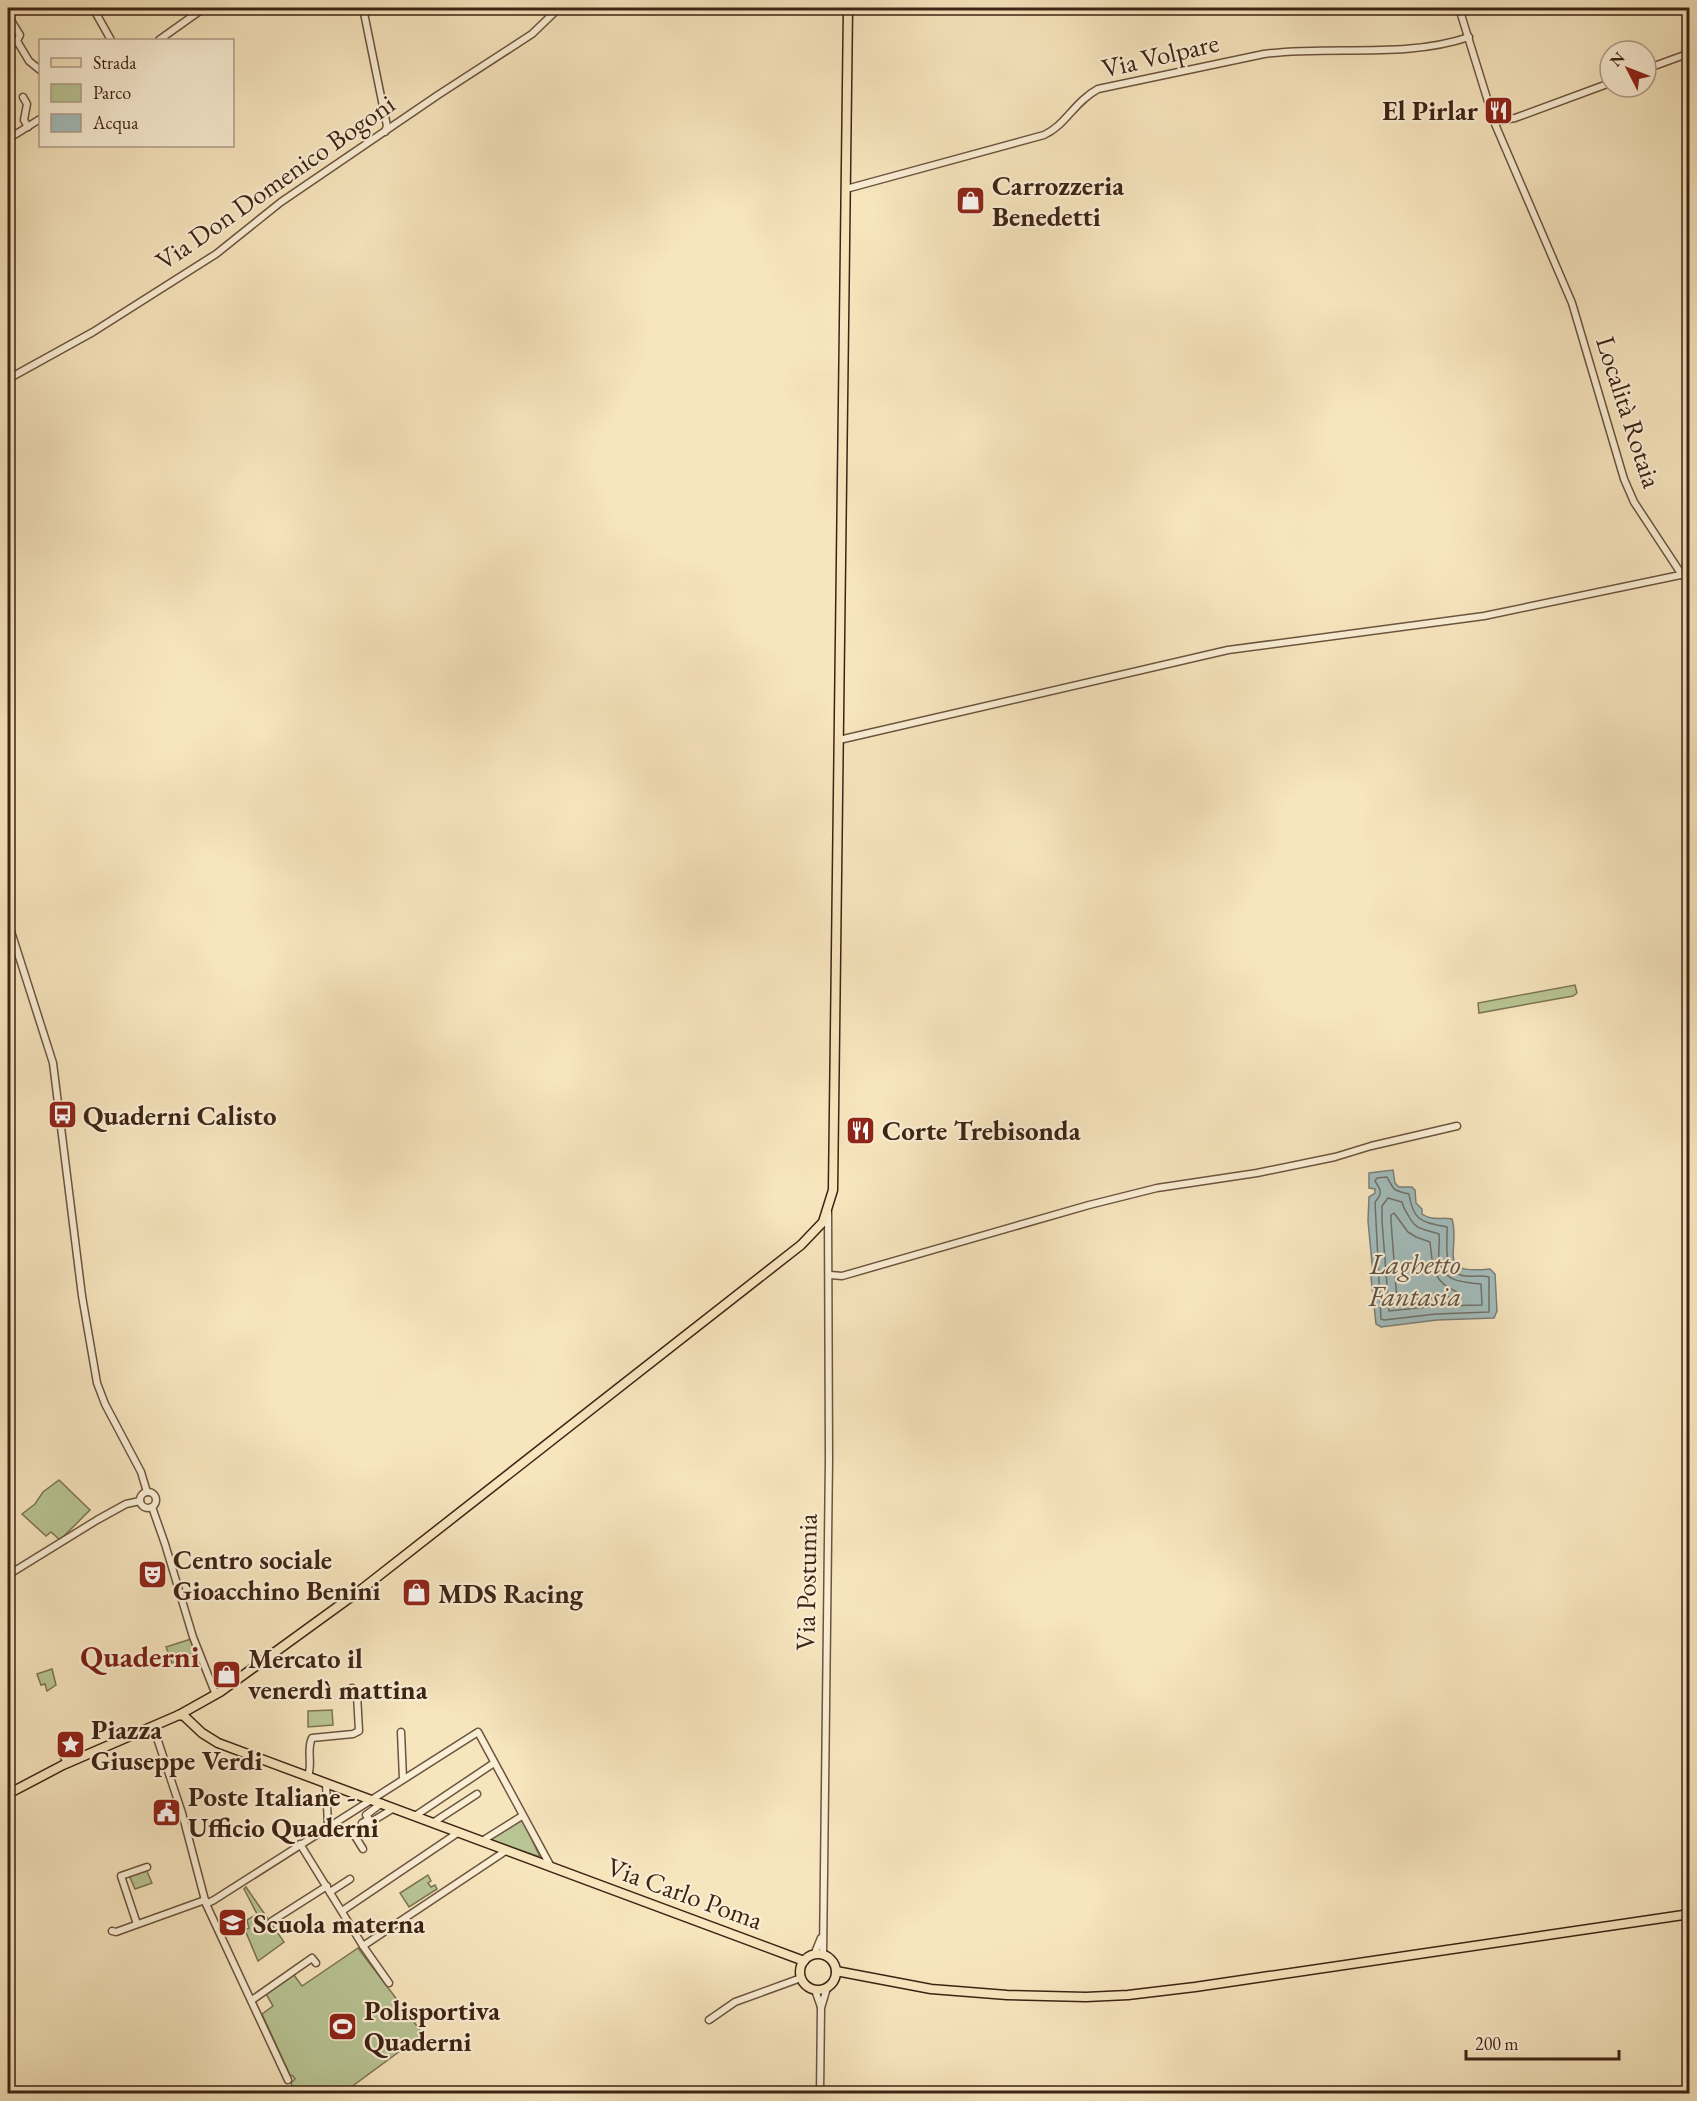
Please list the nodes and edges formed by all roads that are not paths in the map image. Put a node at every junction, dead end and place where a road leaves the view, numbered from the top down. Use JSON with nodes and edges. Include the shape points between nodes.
{"nodes":[{"id":1,"x":93,"y":8,"type":"edge"},
{"id":2,"x":204,"y":8,"type":"edge"},
{"id":3,"x":363,"y":8,"type":"edge"},
{"id":4,"x":559,"y":8,"type":"edge"},
{"id":5,"x":848,"y":8,"type":"edge"},
{"id":6,"x":1459,"y":8,"type":"edge"},
{"id":7,"x":8,"y":22,"type":"edge"},
{"id":8,"x":1469,"y":37,"type":"junction"},
{"id":9,"x":110,"y":39,"type":"edge"},
{"id":10,"x":160,"y":39,"type":"edge"},
{"id":11,"x":1689,"y":53,"type":"edge"},
{"id":12,"x":1658,"y":65,"type":"edge"},
{"id":13,"x":39,"y":69,"type":"edge"},
{"id":14,"x":1598,"y":87,"type":"edge"},
{"id":15,"x":23,"y":97,"type":"dead end"},
{"id":16,"x":1493,"y":119,"type":"junction"},
{"id":17,"x":39,"y":120,"type":"edge"},
{"id":18,"x":28,"y":127,"type":"junction"},
{"id":19,"x":386,"y":132,"type":"junction"},
{"id":20,"x":8,"y":139,"type":"edge"},
{"id":21,"x":846,"y":189,"type":"junction"},
{"id":22,"x":8,"y":379,"type":"edge"},
{"id":23,"x":1686,"y":574,"type":"edge"},
{"id":24,"x":839,"y":740,"type":"junction"},
{"id":25,"x":8,"y":922,"type":"edge"},
{"id":26,"x":1457,"y":1126,"type":"dead end"},
{"id":27,"x":828,"y":1210,"type":"junction"},
{"id":28,"x":830,"y":1275,"type":"junction"},
{"id":29,"x":147,"y":1492,"type":"junction"},
{"id":30,"x":140,"y":1501,"type":"junction"},
{"id":31,"x":152,"y":1507,"type":"junction"},
{"id":32,"x":8,"y":1575,"type":"edge"},
{"id":33,"x":352,"y":1688,"type":"dead end"},
{"id":34,"x":216,"y":1695,"type":"junction"},
{"id":35,"x":179,"y":1715,"type":"junction"},
{"id":36,"x":153,"y":1726,"type":"junction"},
{"id":37,"x":401,"y":1732,"type":"dead end"},
{"id":38,"x":82,"y":1757,"type":"junction"},
{"id":39,"x":494,"y":1763,"type":"junction"},
{"id":40,"x":67,"y":1764,"type":"junction"},
{"id":41,"x":308,"y":1776,"type":"junction"},
{"id":42,"x":403,"y":1779,"type":"junction"},
{"id":43,"x":326,"y":1783,"type":"junction"},
{"id":44,"x":8,"y":1794,"type":"edge"},
{"id":45,"x":477,"y":1794,"type":"dead end"},
{"id":46,"x":371,"y":1800,"type":"junction"},
{"id":47,"x":382,"y":1803,"type":"junction"},
{"id":48,"x":394,"y":1808,"type":"junction"},
{"id":49,"x":415,"y":1815,"type":"junction"},
{"id":50,"x":522,"y":1816,"type":"junction"},
{"id":51,"x":434,"y":1822,"type":"junction"},
{"id":52,"x":328,"y":1827,"type":"junction"},
{"id":53,"x":350,"y":1832,"type":"dead end"},
{"id":54,"x":459,"y":1832,"type":"junction"},
{"id":55,"x":482,"y":1841,"type":"junction"},
{"id":56,"x":300,"y":1844,"type":"junction"},
{"id":57,"x":363,"y":1849,"type":"dead end"},
{"id":58,"x":507,"y":1850,"type":"junction"},
{"id":59,"x":550,"y":1865,"type":"junction"},
{"id":60,"x":147,"y":1868,"type":"dead end"},
{"id":61,"x":350,"y":1879,"type":"dead end"},
{"id":62,"x":329,"y":1889,"type":"junction"},
{"id":63,"x":206,"y":1902,"type":"junction"},
{"id":64,"x":342,"y":1911,"type":"junction"},
{"id":65,"x":1689,"y":1914,"type":"edge"},
{"id":66,"x":272,"y":1921,"type":"dead end"},
{"id":67,"x":137,"y":1924,"type":"junction"},
{"id":68,"x":227,"y":1930,"type":"dead end"},
{"id":69,"x":112,"y":1931,"type":"dead end"},
{"id":70,"x":220,"y":1934,"type":"junction"},
{"id":71,"x":363,"y":1946,"type":"junction"},
{"id":72,"x":818,"y":1955,"type":"junction"},
{"id":73,"x":804,"y":1961,"type":"junction"},
{"id":74,"x":316,"y":1964,"type":"dead end"},
{"id":75,"x":836,"y":1971,"type":"junction"},
{"id":76,"x":801,"y":1978,"type":"junction"},
{"id":77,"x":389,"y":1983,"type":"dead end"},
{"id":78,"x":827,"y":1988,"type":"junction"},
{"id":79,"x":815,"y":1990,"type":"junction"},
{"id":80,"x":252,"y":2000,"type":"junction"},
{"id":81,"x":821,"y":2008,"type":"junction"},
{"id":82,"x":709,"y":2020,"type":"dead end"},
{"id":83,"x":288,"y":2080,"type":"dead end"},
{"id":84,"x":820,"y":2094,"type":"edge"}],
"edges":[{"from":1,"to":9,"type":"street"},
{"from":2,"to":10,"type":"street"},
{"from":3,"to":19,"type":"street"},
{"from":4,"to":19,"type":"street","name":"Via Don Domenico Bogoni","via":[[532,34]]},
{"from":5,"to":21,"type":"main road"},
{"from":6,"to":8,"type":"street"},
{"from":7,"to":13,"type":"street","via":[[20,35],[16,41],[29,61]]},
{"from":8,"to":16,"type":"street"},
{"from":8,"to":21,"type":"street","name":"Via Volpare","via":[[1436,47],[1264,54],[1098,90],[1086,96],[1053,131],[1044,135]]},
{"from":11,"to":12,"type":"street"},
{"from":14,"to":16,"type":"street","via":[[1515,118]]},
{"from":15,"to":18,"type":"street"},
{"from":16,"to":23,"type":"street","name":"Località Rotaia","via":[[1579,324],[1624,479],[1634,502]]},
{"from":17,"to":18,"type":"street"},
{"from":18,"to":20,"type":"street"},
{"from":19,"to":22,"type":"street","name":"Via Don Domenico Bogoni","via":[[281,202],[216,254],[93,332]]},
{"from":21,"to":24,"type":"main road"},
{"from":23,"to":24,"type":"street","name":"Località Rotaia","via":[[1518,610],[1219,651]]},
{"from":24,"to":27,"type":"main road","via":[[833,1190]]},
{"from":25,"to":29,"type":"street","via":[[53,1063],[82,1296],[97,1383]]},
{"from":26,"to":28,"type":"street","via":[[1335,1157],[1089,1204],[853,1273]]},
{"from":27,"to":28,"type":"street","name":"Via Postumia"},
{"from":27,"to":34,"type":"main road","via":[[819,1228],[801,1245],[375,1578]]},
{"from":28,"to":72,"type":"street","name":"Via Postumia","via":[[822,1934]]},
{"from":29,"to":30,"type":"street"},
{"from":29,"to":31,"type":"street","via":[[156,1498]]},
{"from":30,"to":31,"type":"street","via":[[144,1507]]},
{"from":30,"to":32,"type":"street","via":[[97,1520]]},
{"from":31,"to":34,"type":"street","via":[[193,1637]]},
{"from":33,"to":41,"type":"street","via":[[357,1695],[359,1731],[312,1738]]},
{"from":34,"to":35,"type":"main road"},
{"from":35,"to":36,"type":"main road"},
{"from":35,"to":41,"type":"main road","name":"Via Carlo Poma","via":[[218,1743]]},
{"from":36,"to":38,"type":"main road"},
{"from":36,"to":63,"type":"street"},
{"from":37,"to":42,"type":"street"},
{"from":38,"to":40,"type":"main road"},
{"from":38,"to":40,"type":"street","via":[[74,1740],[63,1742],[61,1749]]},
{"from":39,"to":42,"type":"street","via":[[478,1732]]},
{"from":39,"to":49,"type":"street"},
{"from":39,"to":50,"type":"street"},
{"from":40,"to":44,"type":"main road"},
{"from":41,"to":43,"type":"main road","name":"Via Carlo Poma"},
{"from":42,"to":46,"type":"street"},
{"from":43,"to":46,"type":"main road","name":"Via Carlo Poma"},
{"from":43,"to":52,"type":"street"},
{"from":45,"to":51,"type":"street"},
{"from":46,"to":47,"type":"main road","name":"Via Carlo Poma"},
{"from":46,"to":52,"type":"street"},
{"from":47,"to":48,"type":"main road","name":"Via Carlo Poma"},
{"from":47,"to":53,"type":"street","via":[[366,1815],[369,1819]]},
{"from":48,"to":49,"type":"main road","name":"Via Carlo Poma"},
{"from":48,"to":57,"type":"street","via":[[353,1833]]},
{"from":49,"to":51,"type":"main road","name":"Via Carlo Poma"},
{"from":50,"to":55,"type":"street"},
{"from":50,"to":59,"type":"street"},
{"from":51,"to":54,"type":"main road","name":"Via Carlo Poma"},
{"from":52,"to":56,"type":"street"},
{"from":54,"to":55,"type":"main road","name":"Via Carlo Poma"},
{"from":54,"to":64,"type":"street"},
{"from":55,"to":58,"type":"main road","name":"Via Carlo Poma"},
{"from":56,"to":62,"type":"street"},
{"from":56,"to":63,"type":"street"},
{"from":58,"to":59,"type":"main road","name":"Via Carlo Poma"},
{"from":58,"to":71,"type":"street"},
{"from":59,"to":73,"type":"main road","name":"Via Carlo Poma"},
{"from":60,"to":67,"type":"street","via":[[121,1876]]},
{"from":61,"to":62,"type":"street"},
{"from":62,"to":64,"type":"street"},
{"from":62,"to":66,"type":"street"},
{"from":63,"to":67,"type":"street"},
{"from":63,"to":70,"type":"street"},
{"from":64,"to":71,"type":"street"},
{"from":65,"to":75,"type":"main road","via":[[1128,1995],[988,1994],[931,1989]]},
{"from":67,"to":69,"type":"street"},
{"from":68,"to":70,"type":"street"},
{"from":70,"to":80,"type":"street","via":[[234,1955]]},
{"from":71,"to":77,"type":"street"},
{"from":72,"to":73,"type":"main road"},
{"from":72,"to":75,"type":"main road","via":[[832,1961]]},
{"from":73,"to":76,"type":"main road"},
{"from":74,"to":80,"type":"street","via":[[312,1958]]},
{"from":75,"to":78,"type":"main road"},
{"from":76,"to":79,"type":"main road"},
{"from":76,"to":82,"type":"street","via":[[735,2002]]},
{"from":78,"to":79,"type":"main road"},
{"from":78,"to":81,"type":"street"},
{"from":79,"to":81,"type":"street"},
{"from":80,"to":83,"type":"street"},
{"from":81,"to":84,"type":"street"}]}
